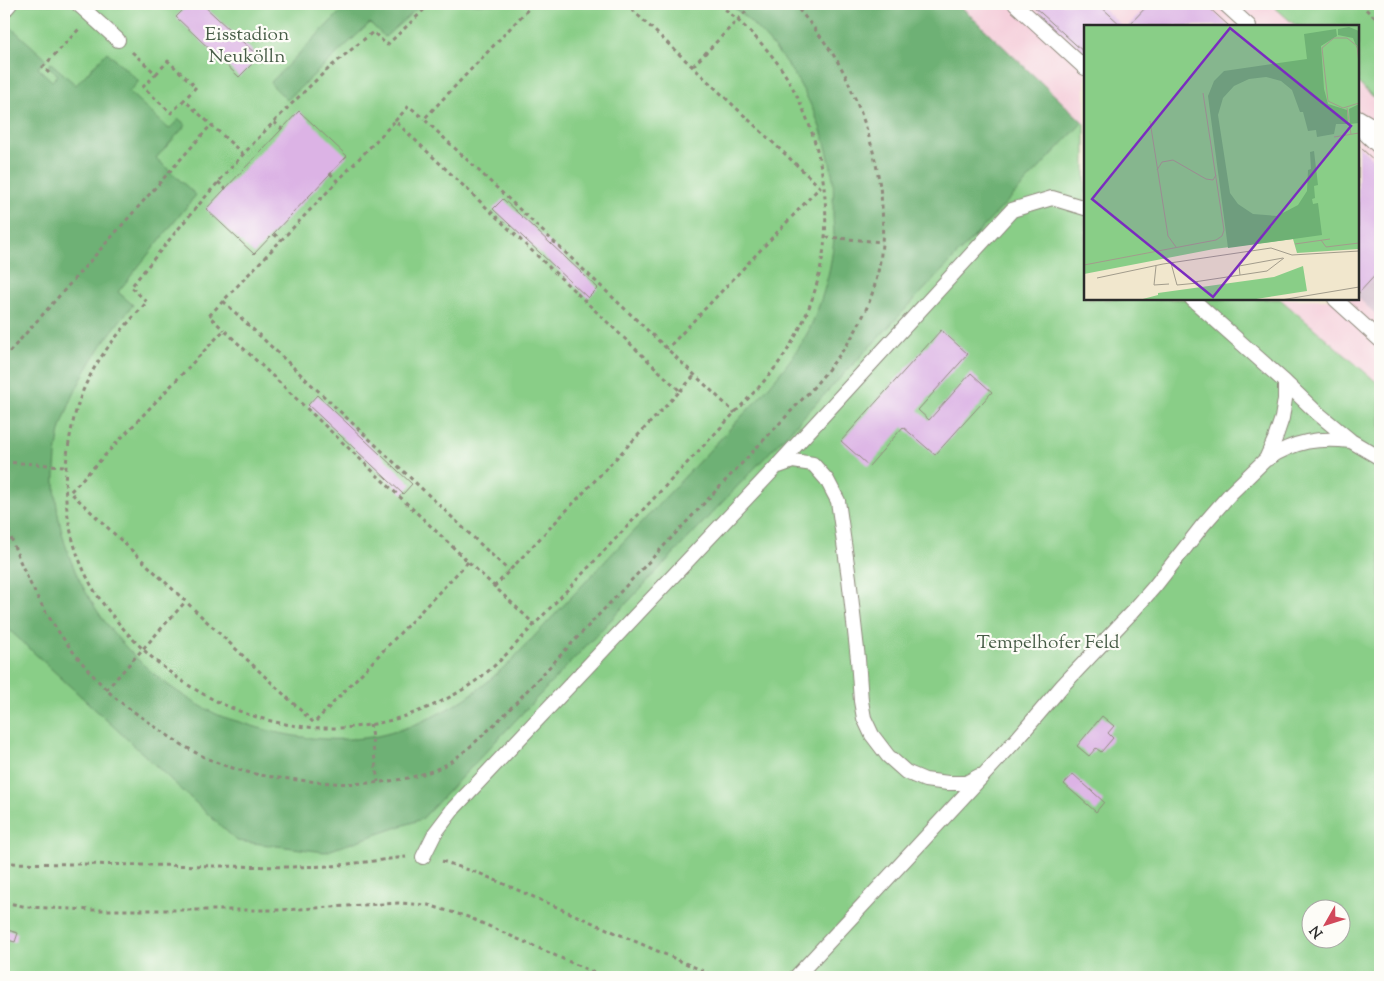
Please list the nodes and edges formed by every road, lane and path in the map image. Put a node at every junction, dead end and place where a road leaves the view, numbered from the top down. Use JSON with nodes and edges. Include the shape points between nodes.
{"nodes":[{"id":1,"x":10,"y":4,"type":"edge"},
{"id":2,"x":78,"y":4,"type":"edge"},
{"id":3,"x":430,"y":4,"type":"edge"},
{"id":4,"x":533,"y":4,"type":"edge"},
{"id":5,"x":626,"y":4,"type":"edge"},
{"id":6,"x":719,"y":4,"type":"edge"},
{"id":7,"x":752,"y":4,"type":"edge"},
{"id":8,"x":794,"y":4,"type":"edge"},
{"id":9,"x":1015,"y":4,"type":"edge"},
{"id":10,"x":1225,"y":4,"type":"edge"},
{"id":11,"x":1360,"y":4,"type":"edge"},
{"id":12,"x":4,"y":11,"type":"edge"},
{"id":13,"x":91,"y":15,"type":"junction"},
{"id":14,"x":737,"y":19,"type":"junction"},
{"id":15,"x":1380,"y":22,"type":"edge"},
{"id":16,"x":1248,"y":25,"type":"edge"},
{"id":17,"x":118,"y":40,"type":"joint"},
{"id":18,"x":692,"y":66,"type":"junction"},
{"id":19,"x":1084,"y":67,"type":"edge"},
{"id":20,"x":50,"y":73,"type":"dead end"},
{"id":21,"x":156,"y":74,"type":"junction"},
{"id":22,"x":184,"y":100,"type":"junction"},
{"id":23,"x":1359,"y":118,"type":"edge"},
{"id":24,"x":424,"y":119,"type":"junction"},
{"id":25,"x":395,"y":121,"type":"junction"},
{"id":26,"x":274,"y":122,"type":"junction"},
{"id":27,"x":211,"y":125,"type":"junction"},
{"id":28,"x":1359,"y":128,"type":"edge"},
{"id":29,"x":282,"y":129,"type":"dead end"},
{"id":30,"x":1380,"y":130,"type":"edge"},
{"id":31,"x":1380,"y":148,"type":"edge"},
{"id":32,"x":242,"y":154,"type":"junction"},
{"id":33,"x":330,"y":173,"type":"dead end"},
{"id":34,"x":338,"y":181,"type":"junction"},
{"id":35,"x":218,"y":182,"type":"junction"},
{"id":36,"x":822,"y":186,"type":"junction"},
{"id":37,"x":226,"y":189,"type":"dead end"},
{"id":38,"x":1084,"y":208,"type":"edge"},
{"id":39,"x":274,"y":234,"type":"dead end"},
{"id":40,"x":826,"y":237,"type":"junction"},
{"id":41,"x":281,"y":240,"type":"junction"},
{"id":42,"x":882,"y":242,"type":"junction"},
{"id":43,"x":1193,"y":300,"type":"edge"},
{"id":44,"x":1336,"y":300,"type":"edge"},
{"id":45,"x":222,"y":301,"type":"junction"},
{"id":46,"x":224,"y":330,"type":"junction"},
{"id":47,"x":1380,"y":340,"type":"edge"},
{"id":48,"x":667,"y":349,"type":"junction"},
{"id":49,"x":4,"y":358,"type":"edge"},
{"id":50,"x":695,"y":375,"type":"junction"},
{"id":51,"x":1285,"y":382,"type":"junction"},
{"id":52,"x":680,"y":391,"type":"junction"},
{"id":53,"x":735,"y":413,"type":"junction"},
{"id":54,"x":1351,"y":441,"type":"junction"},
{"id":55,"x":1380,"y":458,"type":"edge"},
{"id":56,"x":1266,"y":459,"type":"junction"},
{"id":57,"x":4,"y":462,"type":"edge"},
{"id":58,"x":65,"y":466,"type":"junction"},
{"id":59,"x":776,"y":467,"type":"junction"},
{"id":60,"x":65,"y":492,"type":"junction"},
{"id":61,"x":70,"y":492,"type":"junction"},
{"id":62,"x":4,"y":515,"type":"edge"},
{"id":63,"x":468,"y":562,"type":"junction"},
{"id":64,"x":509,"y":571,"type":"junction"},
{"id":65,"x":494,"y":587,"type":"junction"},
{"id":66,"x":186,"y":601,"type":"junction"},
{"id":67,"x":534,"y":624,"type":"junction"},
{"id":68,"x":142,"y":650,"type":"junction"},
{"id":69,"x":106,"y":690,"type":"junction"},
{"id":70,"x":370,"y":724,"type":"junction"},
{"id":71,"x":314,"y":725,"type":"junction"},
{"id":72,"x":985,"y":773,"type":"junction"},
{"id":73,"x":378,"y":782,"type":"junction"},
{"id":74,"x":423,"y":857,"type":"junction"},
{"id":75,"x":4,"y":863,"type":"edge"},
{"id":76,"x":4,"y":902,"type":"edge"},
{"id":77,"x":604,"y":977,"type":"edge"},
{"id":78,"x":717,"y":977,"type":"edge"},
{"id":79,"x":796,"y":977,"type":"edge"}],
"edges":[{"from":1,"to":12,"type":"lane"},
{"from":2,"to":13,"type":"lane"},
{"from":3,"to":26,"type":"path","via":[[387,45],[373,32]]},
{"from":4,"to":24,"type":"path"},
{"from":5,"to":18,"type":"path"},
{"from":6,"to":14,"type":"path"},
{"from":7,"to":14,"type":"path"},
{"from":8,"to":42,"type":"path","via":[[844,72],[866,124],[877,165]]},
{"from":9,"to":19,"type":"lane"},
{"from":10,"to":16,"type":"lane"},
{"from":11,"to":15,"type":"path"},
{"from":13,"to":17,"type":"lane"},
{"from":13,"to":20,"type":"path","via":[[43,67]]},
{"from":14,"to":18,"type":"path"},
{"from":14,"to":36,"type":"path","via":[[763,45],[801,104],[820,161]]},
{"from":17,"to":21,"type":"path"},
{"from":18,"to":36,"type":"path"},
{"from":21,"to":22,"type":"path","via":[[144,87],[157,100],[171,113]]},
{"from":21,"to":22,"type":"path","via":[[168,61],[196,87]]},
{"from":22,"to":27,"type":"path"},
{"from":23,"to":30,"type":"lane"},
{"from":24,"to":25,"type":"path","via":[[409,106]]},
{"from":24,"to":48,"type":"path"},
{"from":25,"to":34,"type":"path"},
{"from":25,"to":52,"type":"path"},
{"from":26,"to":29,"type":"path"},
{"from":26,"to":32,"type":"path"},
{"from":27,"to":32,"type":"path"},
{"from":27,"to":49,"type":"path"},
{"from":28,"to":31,"type":"lane"},
{"from":32,"to":35,"type":"path"},
{"from":33,"to":34,"type":"path"},
{"from":34,"to":41,"type":"path"},
{"from":35,"to":37,"type":"path"},
{"from":35,"to":58,"type":"path","via":[[131,287],[147,302],[106,349],[90,376],[72,424]]},
{"from":36,"to":40,"type":"path","via":[[826,202]]},
{"from":36,"to":48,"type":"path"},
{"from":38,"to":59,"type":"lane","via":[[1052,198],[1012,210]]},
{"from":39,"to":41,"type":"path"},
{"from":40,"to":42,"type":"path"},
{"from":40,"to":53,"type":"path","via":[[815,291],[792,343],[778,365]]},
{"from":41,"to":45,"type":"path"},
{"from":42,"to":73,"type":"path","via":[[877,277],[864,314],[846,348],[812,389],[472,746],[444,765],[413,776]]},
{"from":43,"to":51,"type":"lane"},
{"from":44,"to":47,"type":"lane"},
{"from":45,"to":46,"type":"path","via":[[209,316]]},
{"from":45,"to":64,"type":"path"},
{"from":46,"to":61,"type":"path"},
{"from":46,"to":63,"type":"path"},
{"from":48,"to":50,"type":"path"},
{"from":50,"to":52,"type":"path"},
{"from":50,"to":53,"type":"path"},
{"from":51,"to":54,"type":"lane"},
{"from":51,"to":56,"type":"lane","via":[[1282,418]]},
{"from":52,"to":64,"type":"path"},
{"from":53,"to":67,"type":"path"},
{"from":54,"to":55,"type":"lane"},
{"from":54,"to":56,"type":"lane","via":[[1332,439],[1297,443]]},
{"from":56,"to":72,"type":"lane","via":[[1220,506],[1155,586]]},
{"from":57,"to":58,"type":"path"},
{"from":58,"to":60,"type":"path"},
{"from":59,"to":72,"type":"lane","via":[[793,460],[813,464],[827,480],[838,501],[861,701],[872,735],[906,772],[925,780],[966,783]]},
{"from":59,"to":74,"type":"lane","via":[[454,808]]},
{"from":60,"to":61,"type":"path"},
{"from":60,"to":68,"type":"path","via":[[76,551],[87,577],[111,615]]},
{"from":61,"to":66,"type":"path"},
{"from":62,"to":69,"type":"path","via":[[24,572],[43,609]]},
{"from":63,"to":65,"type":"path"},
{"from":63,"to":71,"type":"path"},
{"from":64,"to":65,"type":"path"},
{"from":65,"to":67,"type":"path"},
{"from":66,"to":68,"type":"path"},
{"from":66,"to":71,"type":"path"},
{"from":67,"to":70,"type":"path","via":[[482,676],[458,692],[427,707]]},
{"from":68,"to":69,"type":"path"},
{"from":68,"to":71,"type":"path","via":[[168,672],[224,705],[284,724]]},
{"from":69,"to":73,"type":"path","via":[[180,744],[229,767],[280,779],[336,784]]},
{"from":70,"to":71,"type":"path","via":[[338,728]]},
{"from":70,"to":73,"type":"path"},
{"from":72,"to":79,"type":"lane"},
{"from":74,"to":75,"type":"path","via":[[290,867]]},
{"from":74,"to":78,"type":"path","via":[[449,862],[481,874]]},
{"from":76,"to":77,"type":"path","via":[[27,907],[92,910],[281,910],[398,903],[428,905],[468,917]]}]}
